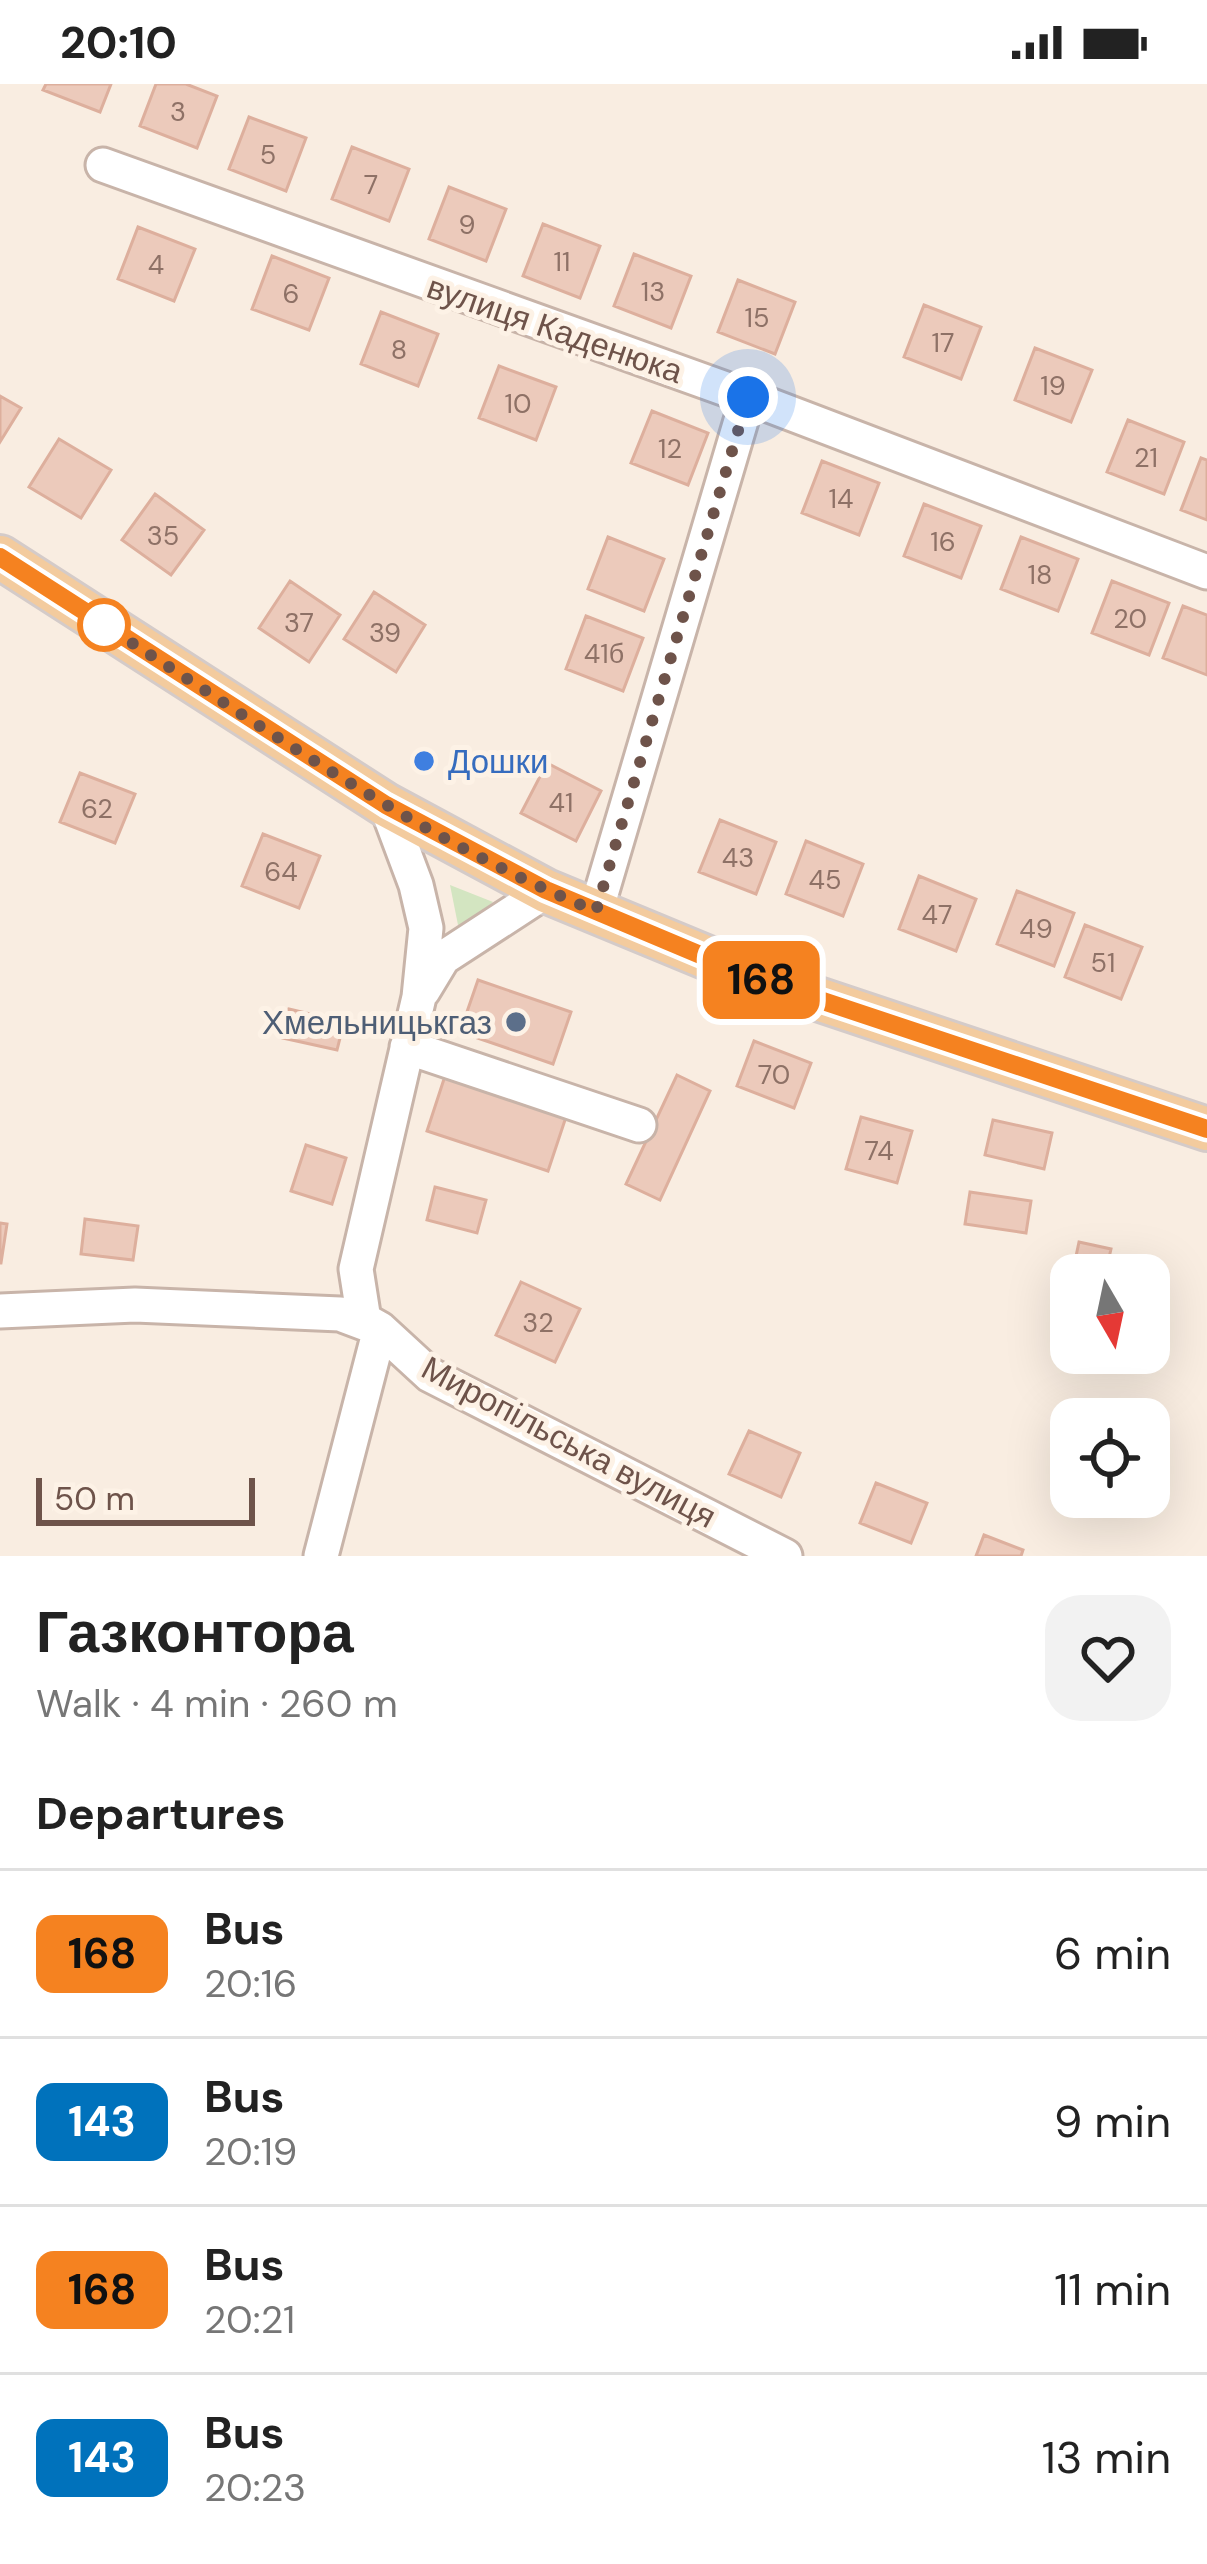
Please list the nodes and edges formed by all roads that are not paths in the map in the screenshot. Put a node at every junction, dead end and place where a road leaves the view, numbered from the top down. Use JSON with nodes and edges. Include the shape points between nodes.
{"nodes":[{"id":1,"x":103,"y":165,"type":"dead end"},
{"id":2,"x":748,"y":397,"type":"junction"},
{"id":3,"x":0,"y":557,"type":"edge"},
{"id":4,"x":1207,"y":572,"type":"edge"},
{"id":5,"x":386,"y":805,"type":"junction"},
{"id":6,"x":546,"y":890,"type":"junction"},
{"id":7,"x":596,"y":911,"type":"junction"},
{"id":8,"x":419,"y":997,"type":"junction"},
{"id":9,"x":407,"y":1048,"type":"junction"},
{"id":10,"x":639,"y":1125,"type":"dead end"},
{"id":11,"x":1207,"y":1129,"type":"edge"},
{"id":12,"x":0,"y":1311,"type":"edge"},
{"id":13,"x":380,"y":1330,"type":"junction"},
{"id":14,"x":321,"y":1556,"type":"edge"},
{"id":15,"x":785,"y":1556,"type":"edge"}],
"edges":[{"from":1,"to":2,"type":"street","name":"вулиця Каденюка"},
{"from":2,"to":4,"type":"street","name":"вулиця Каденюка"},
{"from":2,"to":7,"type":"street"},
{"from":3,"to":5,"type":"main road"},
{"from":5,"to":6,"type":"main road"},
{"from":5,"to":8,"type":"street","via":[[427,928]]},
{"from":6,"to":7,"type":"main road"},
{"from":6,"to":8,"type":"street","via":[[443,958]]},
{"from":7,"to":11,"type":"main road","via":[[760,980]]},
{"from":8,"to":9,"type":"street"},
{"from":9,"to":10,"type":"street"},
{"from":9,"to":13,"type":"street","via":[[356,1268],[364,1319]]},
{"from":12,"to":13,"type":"street","name":"Миропільська вулиця","via":[[318,1310]]},
{"from":13,"to":14,"type":"street"},
{"from":13,"to":15,"type":"street","name":"Миропільська вулиця","via":[[430,1375]]}]}
